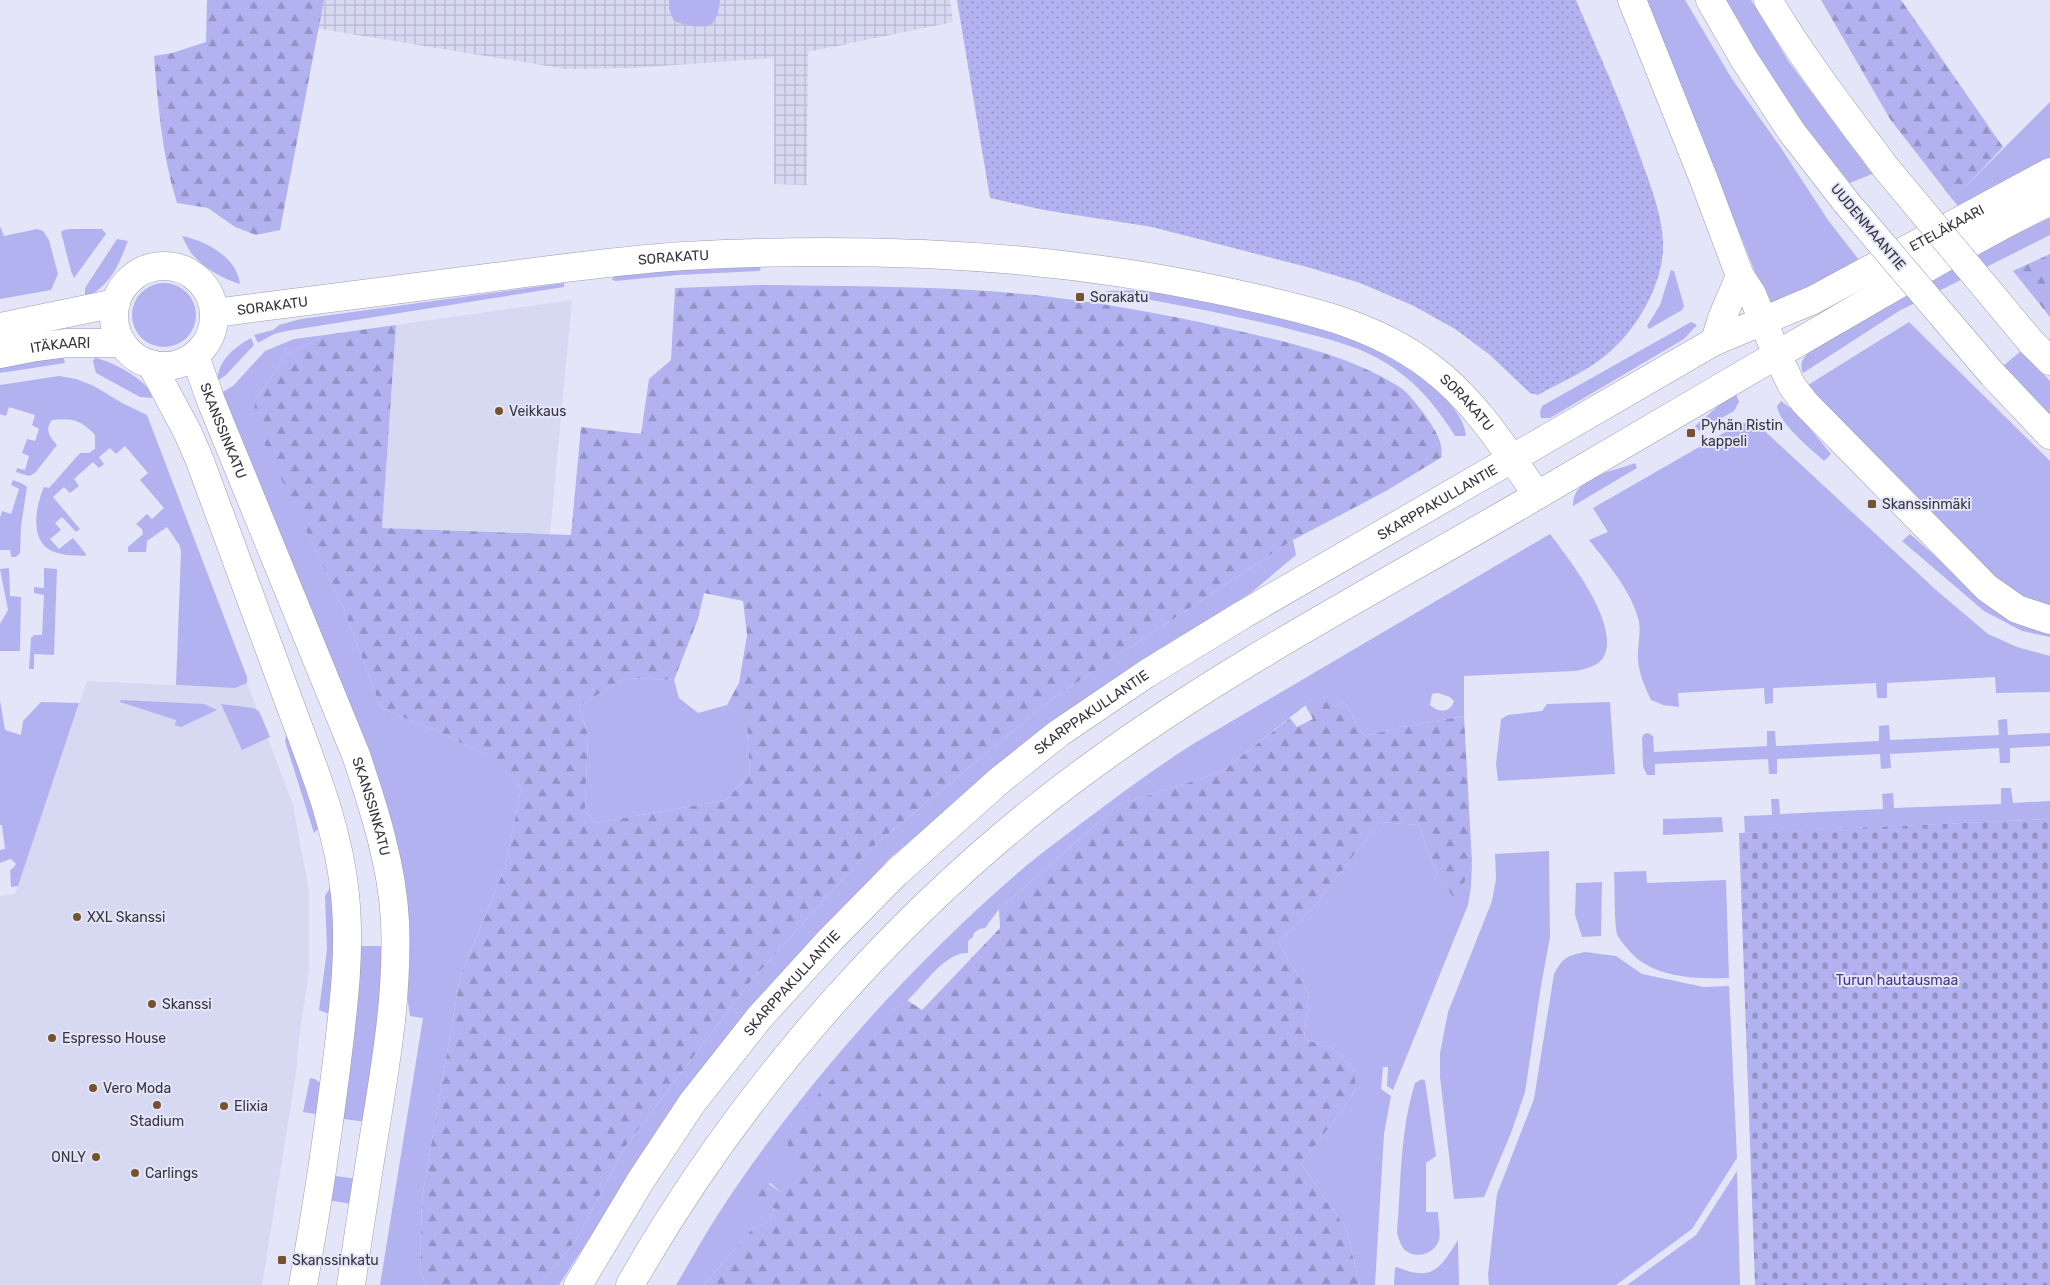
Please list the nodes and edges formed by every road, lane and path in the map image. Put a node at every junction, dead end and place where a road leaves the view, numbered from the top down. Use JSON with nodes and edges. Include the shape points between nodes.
{"nodes":[{"id":1,"x":1632,"y":0,"type":"edge"},
{"id":2,"x":1710,"y":0,"type":"edge"},
{"id":3,"x":1768,"y":0,"type":"edge"},
{"id":4,"x":2050,"y":172,"type":"edge"},
{"id":5,"x":2050,"y":201,"type":"edge"},
{"id":6,"x":1740,"y":276,"type":"junction"},
{"id":7,"x":116,"y":303,"type":"junction"},
{"id":8,"x":215,"y":313,"type":"junction"},
{"id":9,"x":1763,"y":323,"type":"junction"},
{"id":10,"x":0,"y":327,"type":"edge"},
{"id":11,"x":1715,"y":341,"type":"junction"},
{"id":12,"x":122,"y":343,"type":"junction"},
{"id":13,"x":2041,"y":351,"type":"edge"},
{"id":14,"x":0,"y":354,"type":"edge"},
{"id":15,"x":1777,"y":355,"type":"junction"},
{"id":16,"x":195,"y":356,"type":"junction"},
{"id":17,"x":151,"y":364,"type":"junction"},
{"id":18,"x":2050,"y":435,"type":"edge"},
{"id":19,"x":1511,"y":458,"type":"junction"},
{"id":20,"x":1537,"y":495,"type":"junction"},
{"id":21,"x":2050,"y":620,"type":"edge"},
{"id":22,"x":303,"y":1285,"type":"edge"},
{"id":23,"x":350,"y":1285,"type":"edge"},
{"id":24,"x":578,"y":1285,"type":"edge"},
{"id":25,"x":630,"y":1285,"type":"edge"}],
"edges":[{"from":1,"to":6,"type":"main road"},
{"from":2,"to":18,"type":"main road","name":"UUDENMAANTIE","bridge":true,"via":[[1791,131],[1846,202],[1993,375]]},
{"from":3,"to":13,"type":"main road","bridge":true,"via":[[1828,91],[1886,168]]},
{"from":4,"to":9,"type":"main road","name":"ETELÄKAARI","via":[[1813,300]]},
{"from":5,"to":15,"type":"main road","name":"ETELÄKAARI"},
{"from":6,"to":9,"type":"main road","via":[[1752,294]]},
{"from":6,"to":11,"type":"main road"},
{"from":7,"to":8,"type":"main road","via":[[120,292],[134,276],[144,270],[166,266],[187,271],[203,284]]},
{"from":7,"to":10,"type":"main road","name":"ITÄKAARI"},
{"from":7,"to":12,"type":"main road","via":[[115,324]]},
{"from":8,"to":16,"type":"main road","via":[[210,338]]},
{"from":8,"to":19,"type":"main road","name":"SORAKATU","via":[[681,256],[796,251],[945,254],[1083,268],[1178,282],[1282,304],[1384,338],[1429,365],[1468,400]]},
{"from":9,"to":11,"type":"main road","name":"SKARPPAKULLANTIE"},
{"from":9,"to":15,"type":"main road"},
{"from":11,"to":19,"type":"main road","name":"SKARPPAKULLANTIE"},
{"from":12,"to":14,"type":"main road","name":"ITÄKAARI","via":[[67,343]]},
{"from":12,"to":17,"type":"main road","via":[[134,356]]},
{"from":15,"to":20,"type":"main road"},
{"from":15,"to":21,"type":"main road","via":[[1792,386],[1805,403],[1987,588],[2017,609]]},
{"from":16,"to":17,"type":"main road","via":[[174,365]]},
{"from":16,"to":23,"type":"main road","name":"SKANSSINKATU","via":[[356,755],[375,814],[391,888],[395,946],[390,1037]]},
{"from":17,"to":22,"type":"main road","via":[[200,461],[314,769],[345,893],[348,948],[343,1012]]},
{"from":19,"to":20,"type":"main road","name":"SORAKATU"},
{"from":19,"to":24,"type":"main road","name":"SKARPPAKULLANTIE","via":[[1146,674],[1059,733],[940,831],[831,939],[759,1018],[692,1103]]},
{"from":20,"to":25,"type":"main road","via":[[1181,705],[1093,764],[1022,819],[928,903],[791,1052],[730,1129],[682,1199]]}]}
